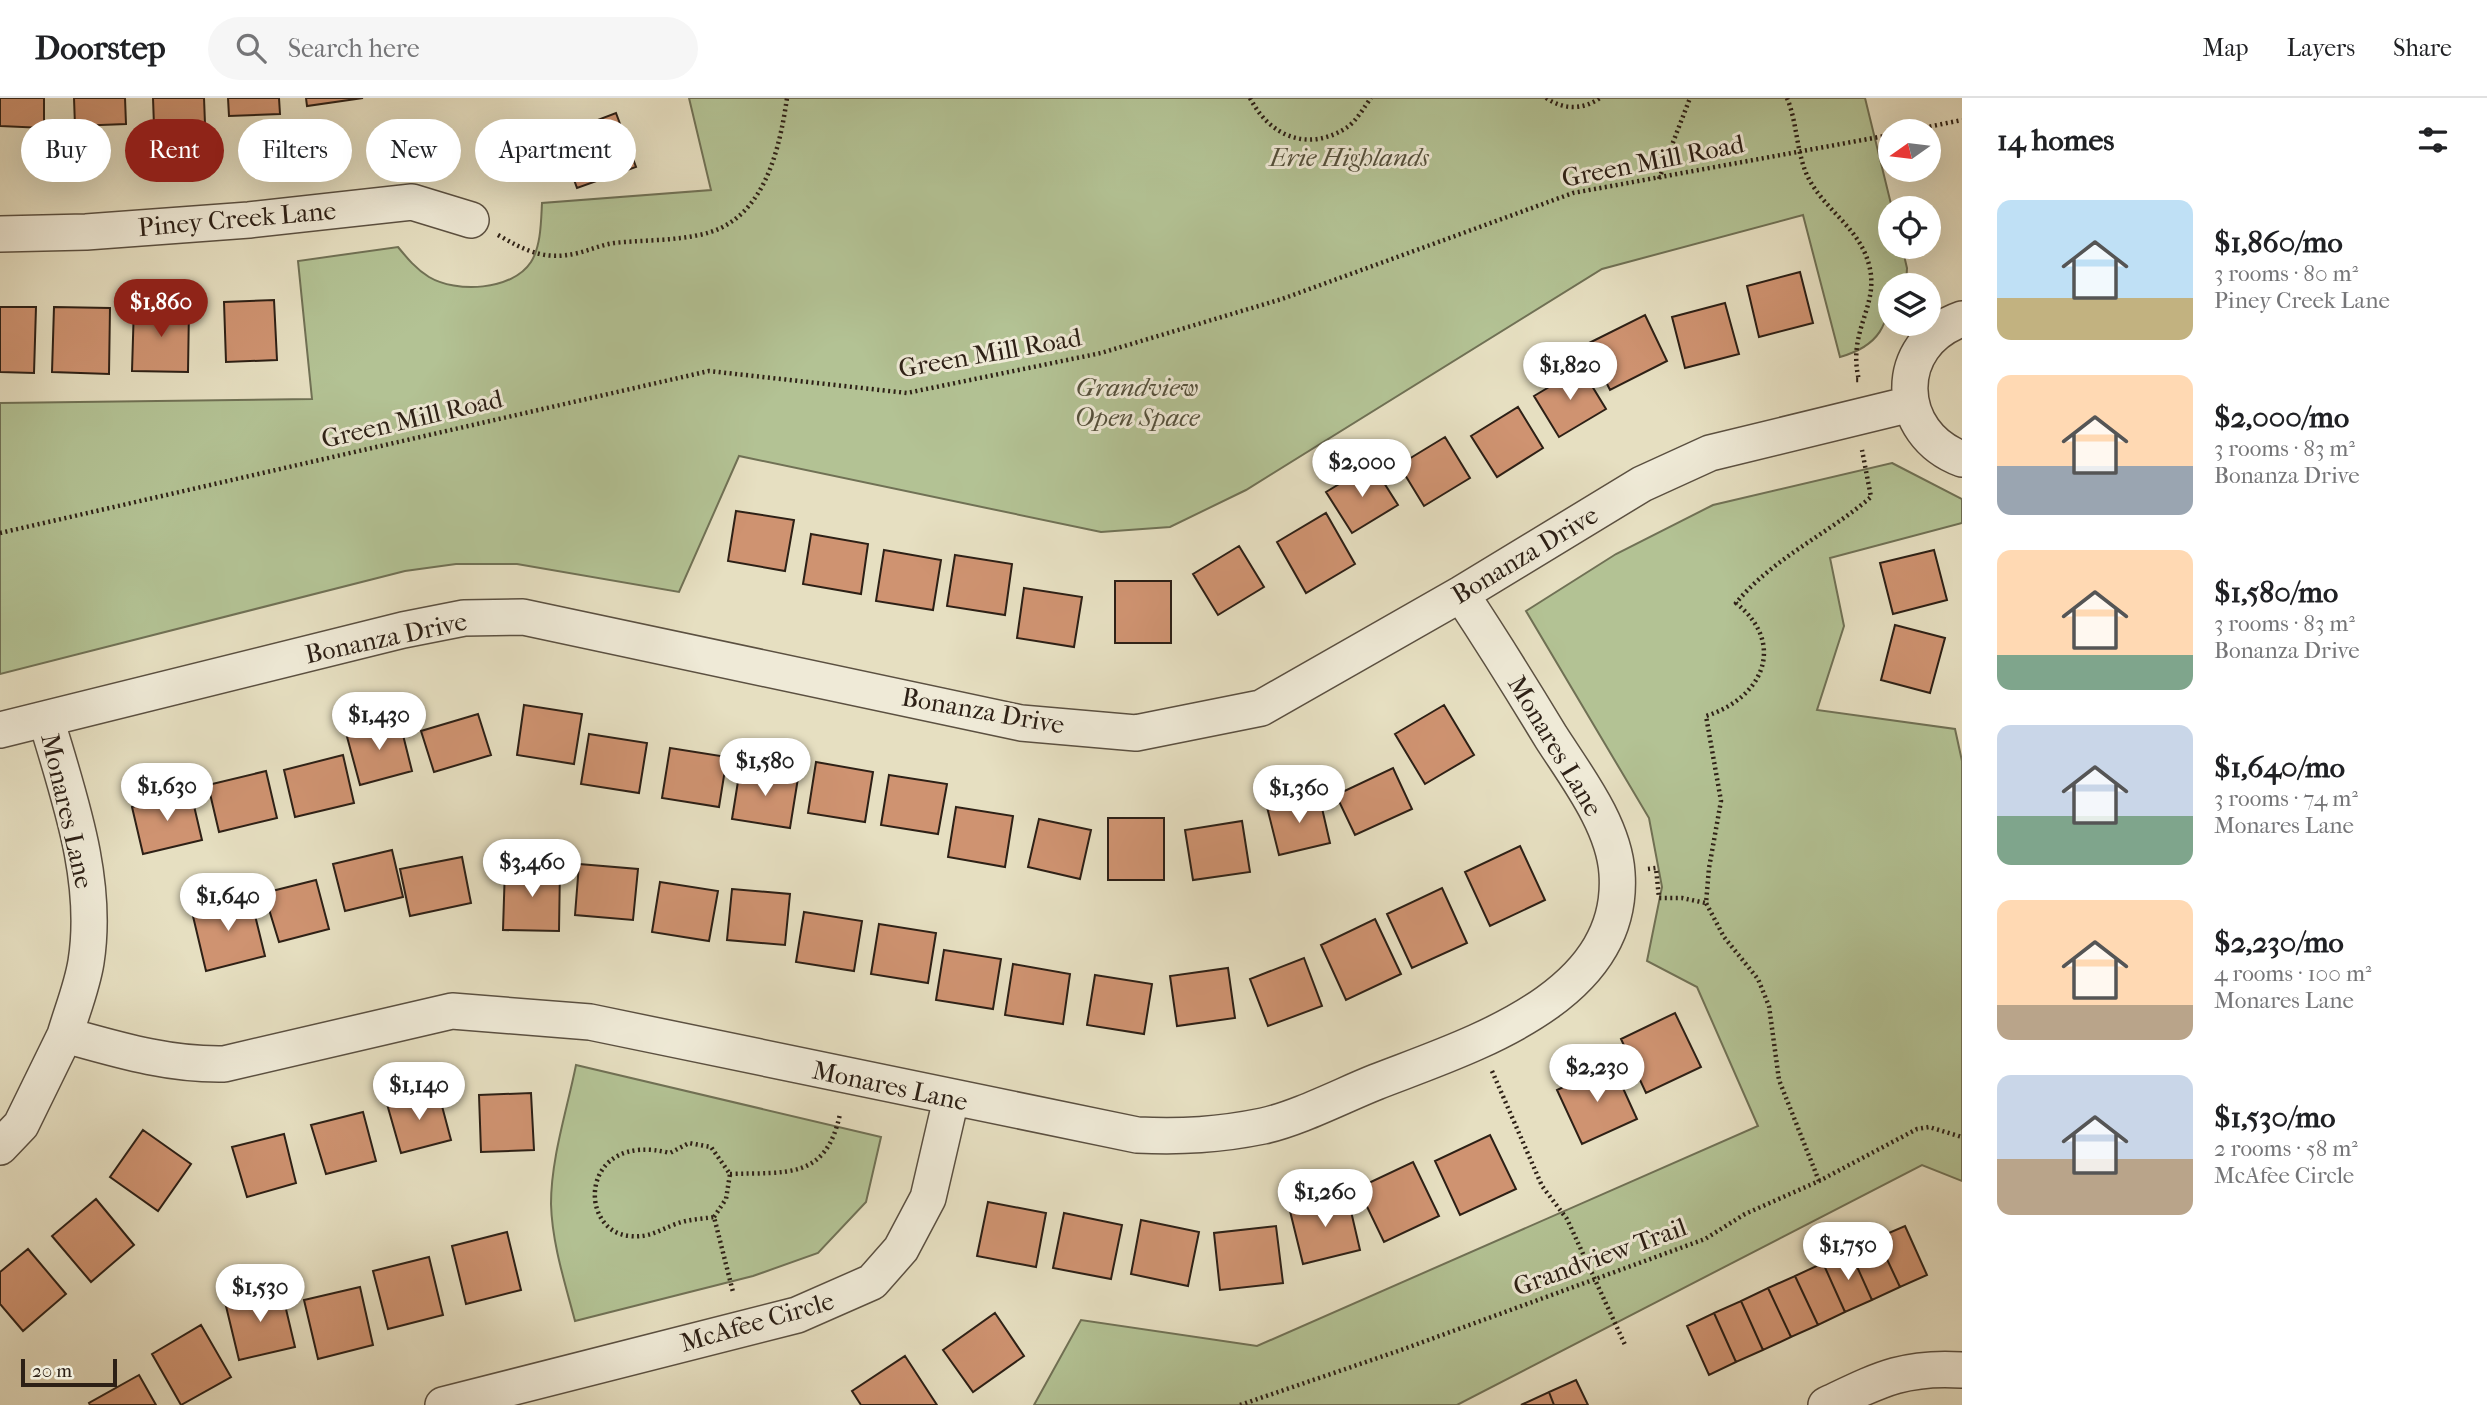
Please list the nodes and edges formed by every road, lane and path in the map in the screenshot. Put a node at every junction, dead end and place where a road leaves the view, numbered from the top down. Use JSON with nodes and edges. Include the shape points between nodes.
{"nodes":[{"id":1,"x":788,"y":98,"type":"edge"},
{"id":2,"x":1250,"y":98,"type":"edge"},
{"id":3,"x":1371,"y":98,"type":"edge"},
{"id":4,"x":1546,"y":98,"type":"edge"},
{"id":5,"x":1600,"y":98,"type":"edge"},
{"id":6,"x":1690,"y":98,"type":"edge"},
{"id":7,"x":1787,"y":98,"type":"edge"},
{"id":8,"x":1962,"y":120,"type":"edge"},
{"id":9,"x":1941,"y":124,"type":"edge"},
{"id":10,"x":1878,"y":137,"type":"edge"},
{"id":11,"x":1800,"y":152,"type":"junction"},
{"id":12,"x":1659,"y":180,"type":"junction"},
{"id":13,"x":471,"y":220,"type":"dead end"},
{"id":14,"x":0,"y":234,"type":"edge"},
{"id":15,"x":518,"y":246,"type":"dead end"},
{"id":16,"x":1962,"y":320,"type":"edge"},
{"id":17,"x":1859,"y":380,"type":"dead end"},
{"id":18,"x":1911,"y":404,"type":"junction"},
{"id":19,"x":1855,"y":418,"type":"junction"},
{"id":20,"x":1962,"y":459,"type":"edge"},
{"id":21,"x":0,"y":533,"type":"edge"},
{"id":22,"x":1461,"y":594,"type":"junction"},
{"id":23,"x":46,"y":719,"type":"junction"},
{"id":24,"x":0,"y":730,"type":"edge"},
{"id":25,"x":1643,"y":869,"type":"dead end"},
{"id":26,"x":1706,"y":903,"type":"junction"},
{"id":27,"x":65,"y":1035,"type":"junction"},
{"id":28,"x":1479,"y":1041,"type":"junction"},
{"id":29,"x":951,"y":1099,"type":"junction"},
{"id":30,"x":840,"y":1114,"type":"dead end"},
{"id":31,"x":1962,"y":1137,"type":"edge"},
{"id":32,"x":0,"y":1147,"type":"edge"},
{"id":33,"x":730,"y":1174,"type":"junction"},
{"id":34,"x":1819,"y":1181,"type":"junction"},
{"id":35,"x":714,"y":1217,"type":"junction"},
{"id":36,"x":1594,"y":1279,"type":"junction"},
{"id":37,"x":733,"y":1292,"type":"dead end"},
{"id":38,"x":1626,"y":1347,"type":"dead end"},
{"id":39,"x":1962,"y":1370,"type":"edge"},
{"id":40,"x":443,"y":1405,"type":"edge"},
{"id":41,"x":1240,"y":1405,"type":"edge"},
{"id":42,"x":1826,"y":1405,"type":"edge"}],
"edges":[{"from":1,"to":15,"type":"path","via":[[770,174],[754,201],[729,224],[700,235],[610,244],[551,257],[539,257]]},
{"from":2,"to":3,"type":"path","via":[[1260,116],[1288,138],[1320,140],[1348,127]]},
{"from":4,"to":5,"type":"path","via":[[1576,108]]},
{"from":6,"to":12,"type":"path"},
{"from":7,"to":11,"type":"path"},
{"from":8,"to":9,"type":"path"},
{"from":10,"to":11,"type":"path","name":"Green Mill Road"},
{"from":11,"to":12,"type":"path","name":"Green Mill Road"},
{"from":11,"to":17,"type":"path","via":[[1811,183],[1852,229],[1870,267],[1872,284],[1855,350]]},
{"from":12,"to":21,"type":"path","name":"Green Mill Road","via":[[1573,193],[1282,299],[1101,353],[908,393],[709,370]]},
{"from":13,"to":14,"type":"street","name":"Piney Creek Lane","via":[[412,202],[249,220]]},
{"from":16,"to":18,"type":"street","via":[[1948,324],[1929,339],[1916,358]]},
{"from":18,"to":19,"type":"street","name":"Bonanza Drive"},
{"from":18,"to":20,"type":"street","via":[[1923,432],[1944,452]]},
{"from":19,"to":22,"type":"street","name":"Bonanza Drive","via":[[1710,453],[1642,484]]},
{"from":19,"to":26,"type":"path","via":[[1871,497],[1802,546],[1736,603],[1758,630],[1762,668],[1744,699],[1706,716],[1720,801]]},
{"from":22,"to":23,"type":"street","name":"Bonanza Drive","via":[[1261,708],[1136,733],[1021,723],[523,617],[464,618],[403,630]]},
{"from":22,"to":28,"type":"street","name":"Monares Lane","via":[[1600,815],[1617,872],[1615,905],[1602,942],[1579,977],[1523,1021]]},
{"from":23,"to":24,"type":"street","name":"Bonanza Drive"},
{"from":23,"to":27,"type":"street","name":"Monares Lane","via":[[69,795],[88,884],[86,962]]},
{"from":25,"to":26,"type":"path","via":[[1656,868],[1659,898]]},
{"from":26,"to":34,"type":"path","via":[[1724,937],[1758,979],[1769,1006],[1779,1080]]},
{"from":27,"to":29,"type":"street","name":"Monares Lane","via":[[147,1058],[186,1065],[223,1064],[452,1011],[590,1022]]},
{"from":27,"to":32,"type":"street","via":[[21,1125]]},
{"from":28,"to":29,"type":"street","name":"Monares Lane","via":[[1266,1125],[1194,1137],[1137,1135]]},
{"from":28,"to":36,"type":"path","via":[[1542,1186],[1566,1219]]},
{"from":29,"to":40,"type":"street","name":"McAfee Circle","via":[[928,1198],[901,1249],[872,1282],[797,1315]]},
{"from":30,"to":33,"type":"path","via":[[835,1138],[825,1154],[803,1168]]},
{"from":31,"to":34,"type":"path","name":"Grandview Trail","via":[[1929,1127],[1917,1129]]},
{"from":33,"to":35,"type":"path","via":[[726,1199]]},
{"from":33,"to":35,"type":"path","via":[[710,1147],[689,1143],[670,1153],[629,1149],[608,1159],[597,1178],[595,1200],[604,1222],[626,1236],[650,1237],[678,1223]]},
{"from":34,"to":36,"type":"path","name":"Grandview Trail","via":[[1745,1214],[1705,1239]]},
{"from":35,"to":37,"type":"path"},
{"from":36,"to":38,"type":"path"},
{"from":36,"to":41,"type":"path","name":"Grandview Trail"},
{"from":39,"to":42,"type":"street","via":[[1927,1368],[1889,1375]]}]}
